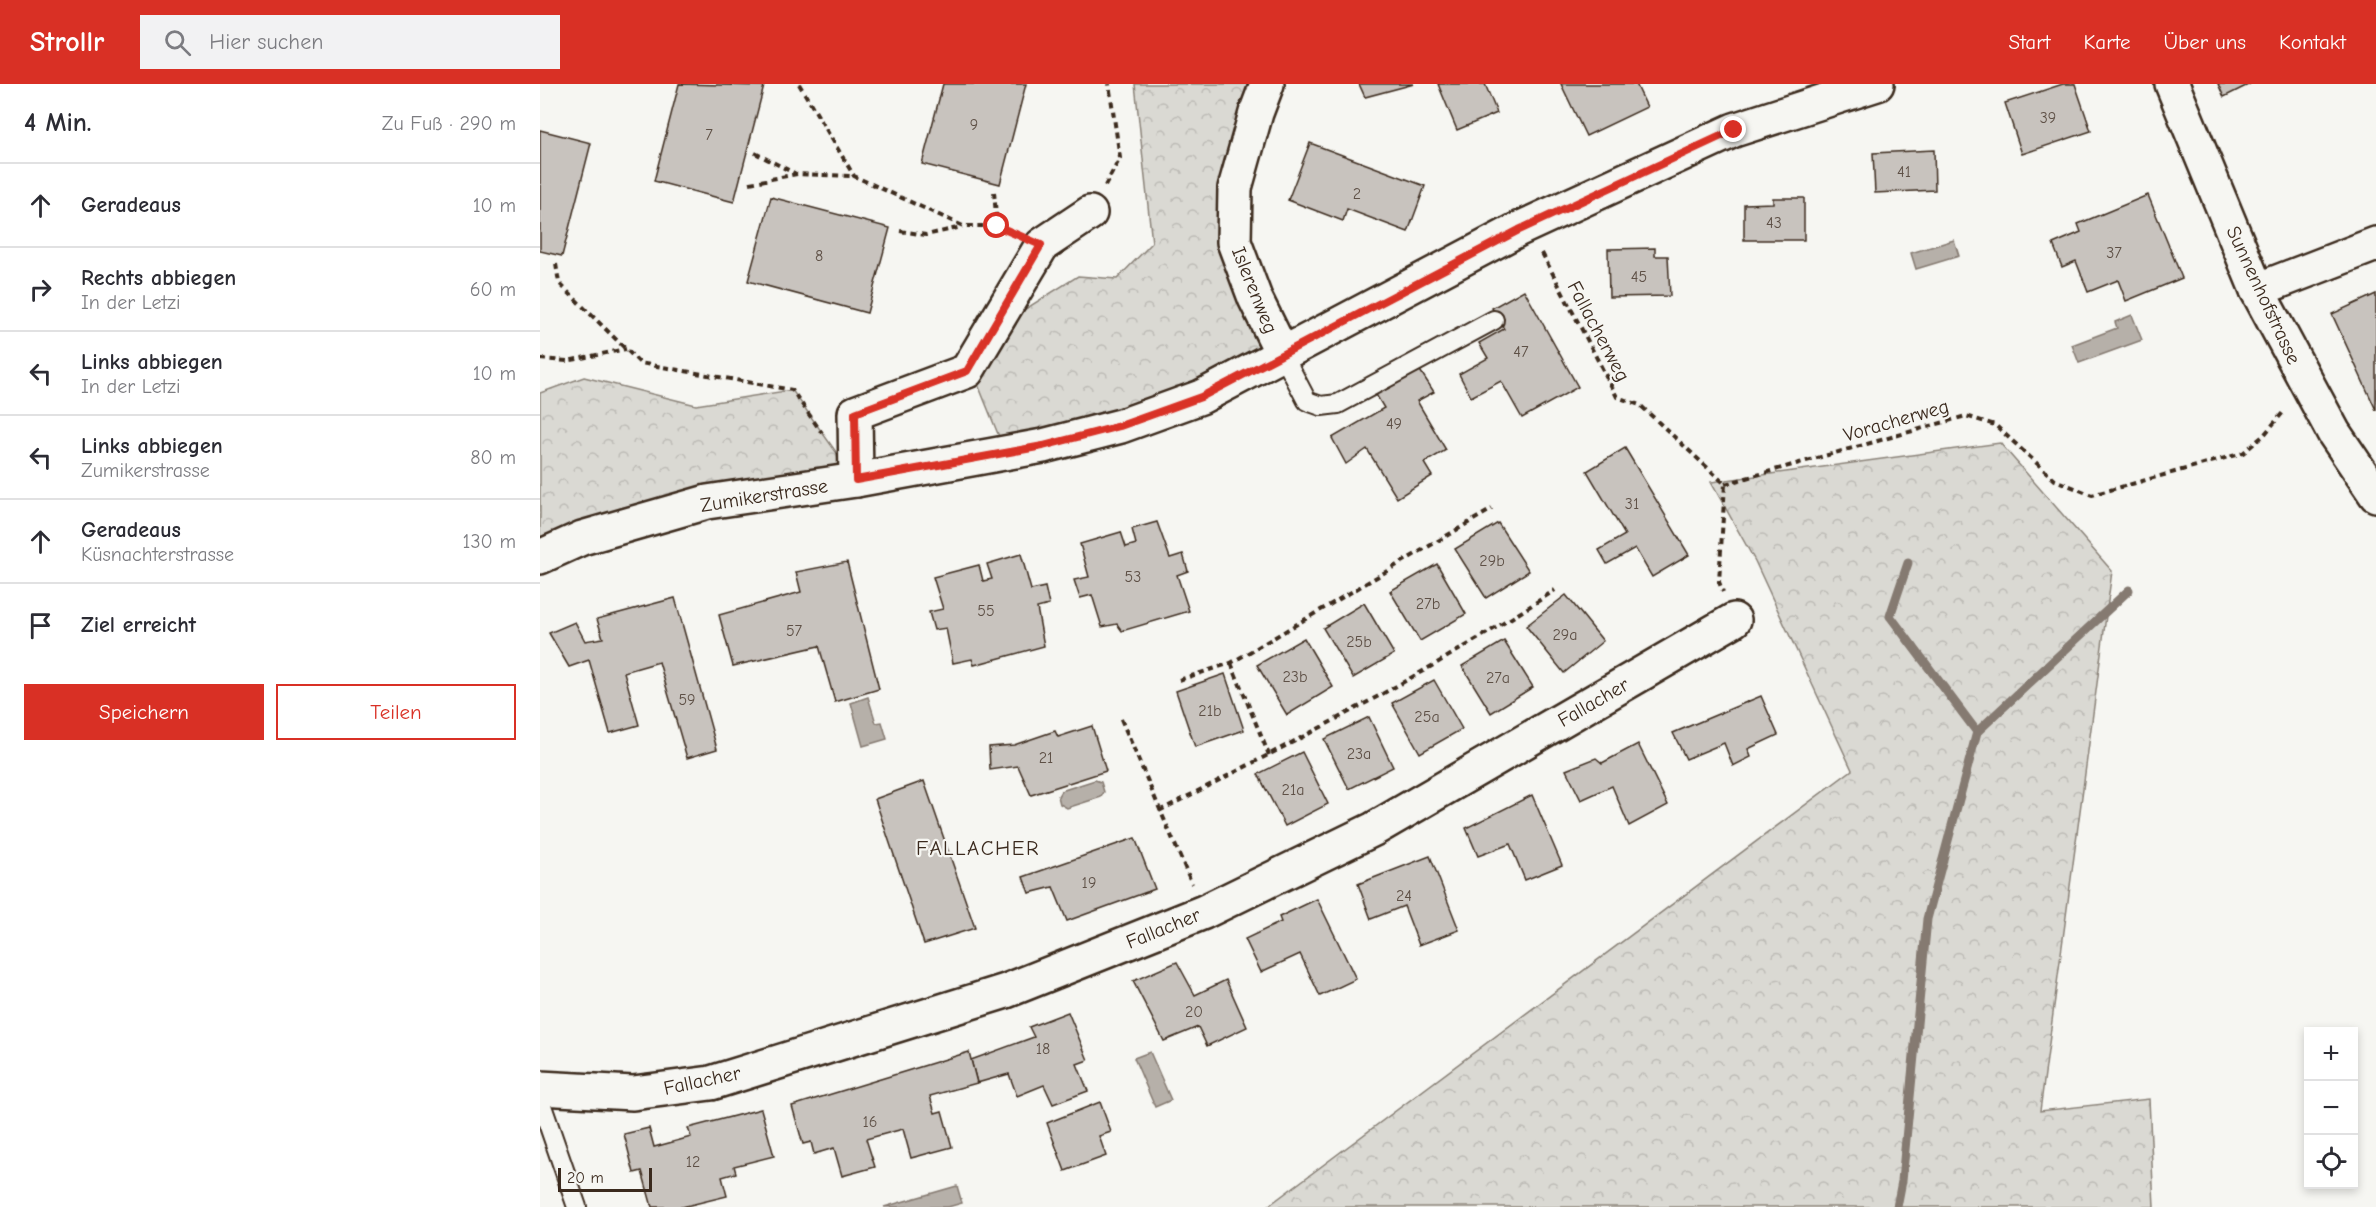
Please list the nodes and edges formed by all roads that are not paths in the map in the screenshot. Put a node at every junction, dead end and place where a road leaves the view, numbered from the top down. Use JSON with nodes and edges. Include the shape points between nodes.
{"nodes":[{"id":1,"x":1877,"y":84,"type":"edge"},
{"id":2,"x":2172,"y":84,"type":"edge"},
{"id":3,"x":1257,"y":94,"type":"edge"},
{"id":4,"x":1090,"y":213,"type":"road end"},
{"id":5,"x":2376,"y":244,"type":"edge"},
{"id":6,"x":2257,"y":290,"type":"junction"},
{"id":7,"x":1494,"y":320,"type":"dead end"},
{"id":8,"x":1283,"y":355,"type":"junction"},
{"id":9,"x":856,"y":480,"type":"junction"},
{"id":10,"x":2376,"y":495,"type":"edge"},
{"id":11,"x":540,"y":557,"type":"edge"},
{"id":12,"x":1734,"y":620,"type":"road end"},
{"id":13,"x":540,"y":1088,"type":"edge"},
{"id":14,"x":540,"y":1100,"type":"edge"},
{"id":15,"x":577,"y":1207,"type":"edge"}],
"edges":[{"from":1,"to":8,"type":"street","name":"Zumikerstrasse","via":[[1734,130],[1519,230]]},
{"from":2,"to":6,"type":"street","name":"Sunnenhofstrasse"},
{"from":3,"to":8,"type":"street","name":"Islerenweg","via":[[1235,188],[1234,242],[1255,298]]},
{"from":4,"to":9,"type":"street","via":[[1041,245],[967,371],[855,413]]},
{"from":5,"to":6,"type":"street"},
{"from":6,"to":10,"type":"street","name":"Sunnenhofstrasse","via":[[2334,433]]},
{"from":7,"to":8,"type":"lane","via":[[1338,404],[1321,406],[1307,401]]},
{"from":8,"to":9,"type":"street","name":"Zumikerstrasse","via":[[1201,397],[1120,426],[1043,446]]},
{"from":9,"to":11,"type":"street","name":"Zumikerstrasse","via":[[707,502],[582,538]]},
{"from":12,"to":13,"type":"street","name":"Fallacher","via":[[1374,829],[1204,912],[1006,991],[711,1083],[633,1093]]},
{"from":14,"to":15,"type":"lane"}]}
